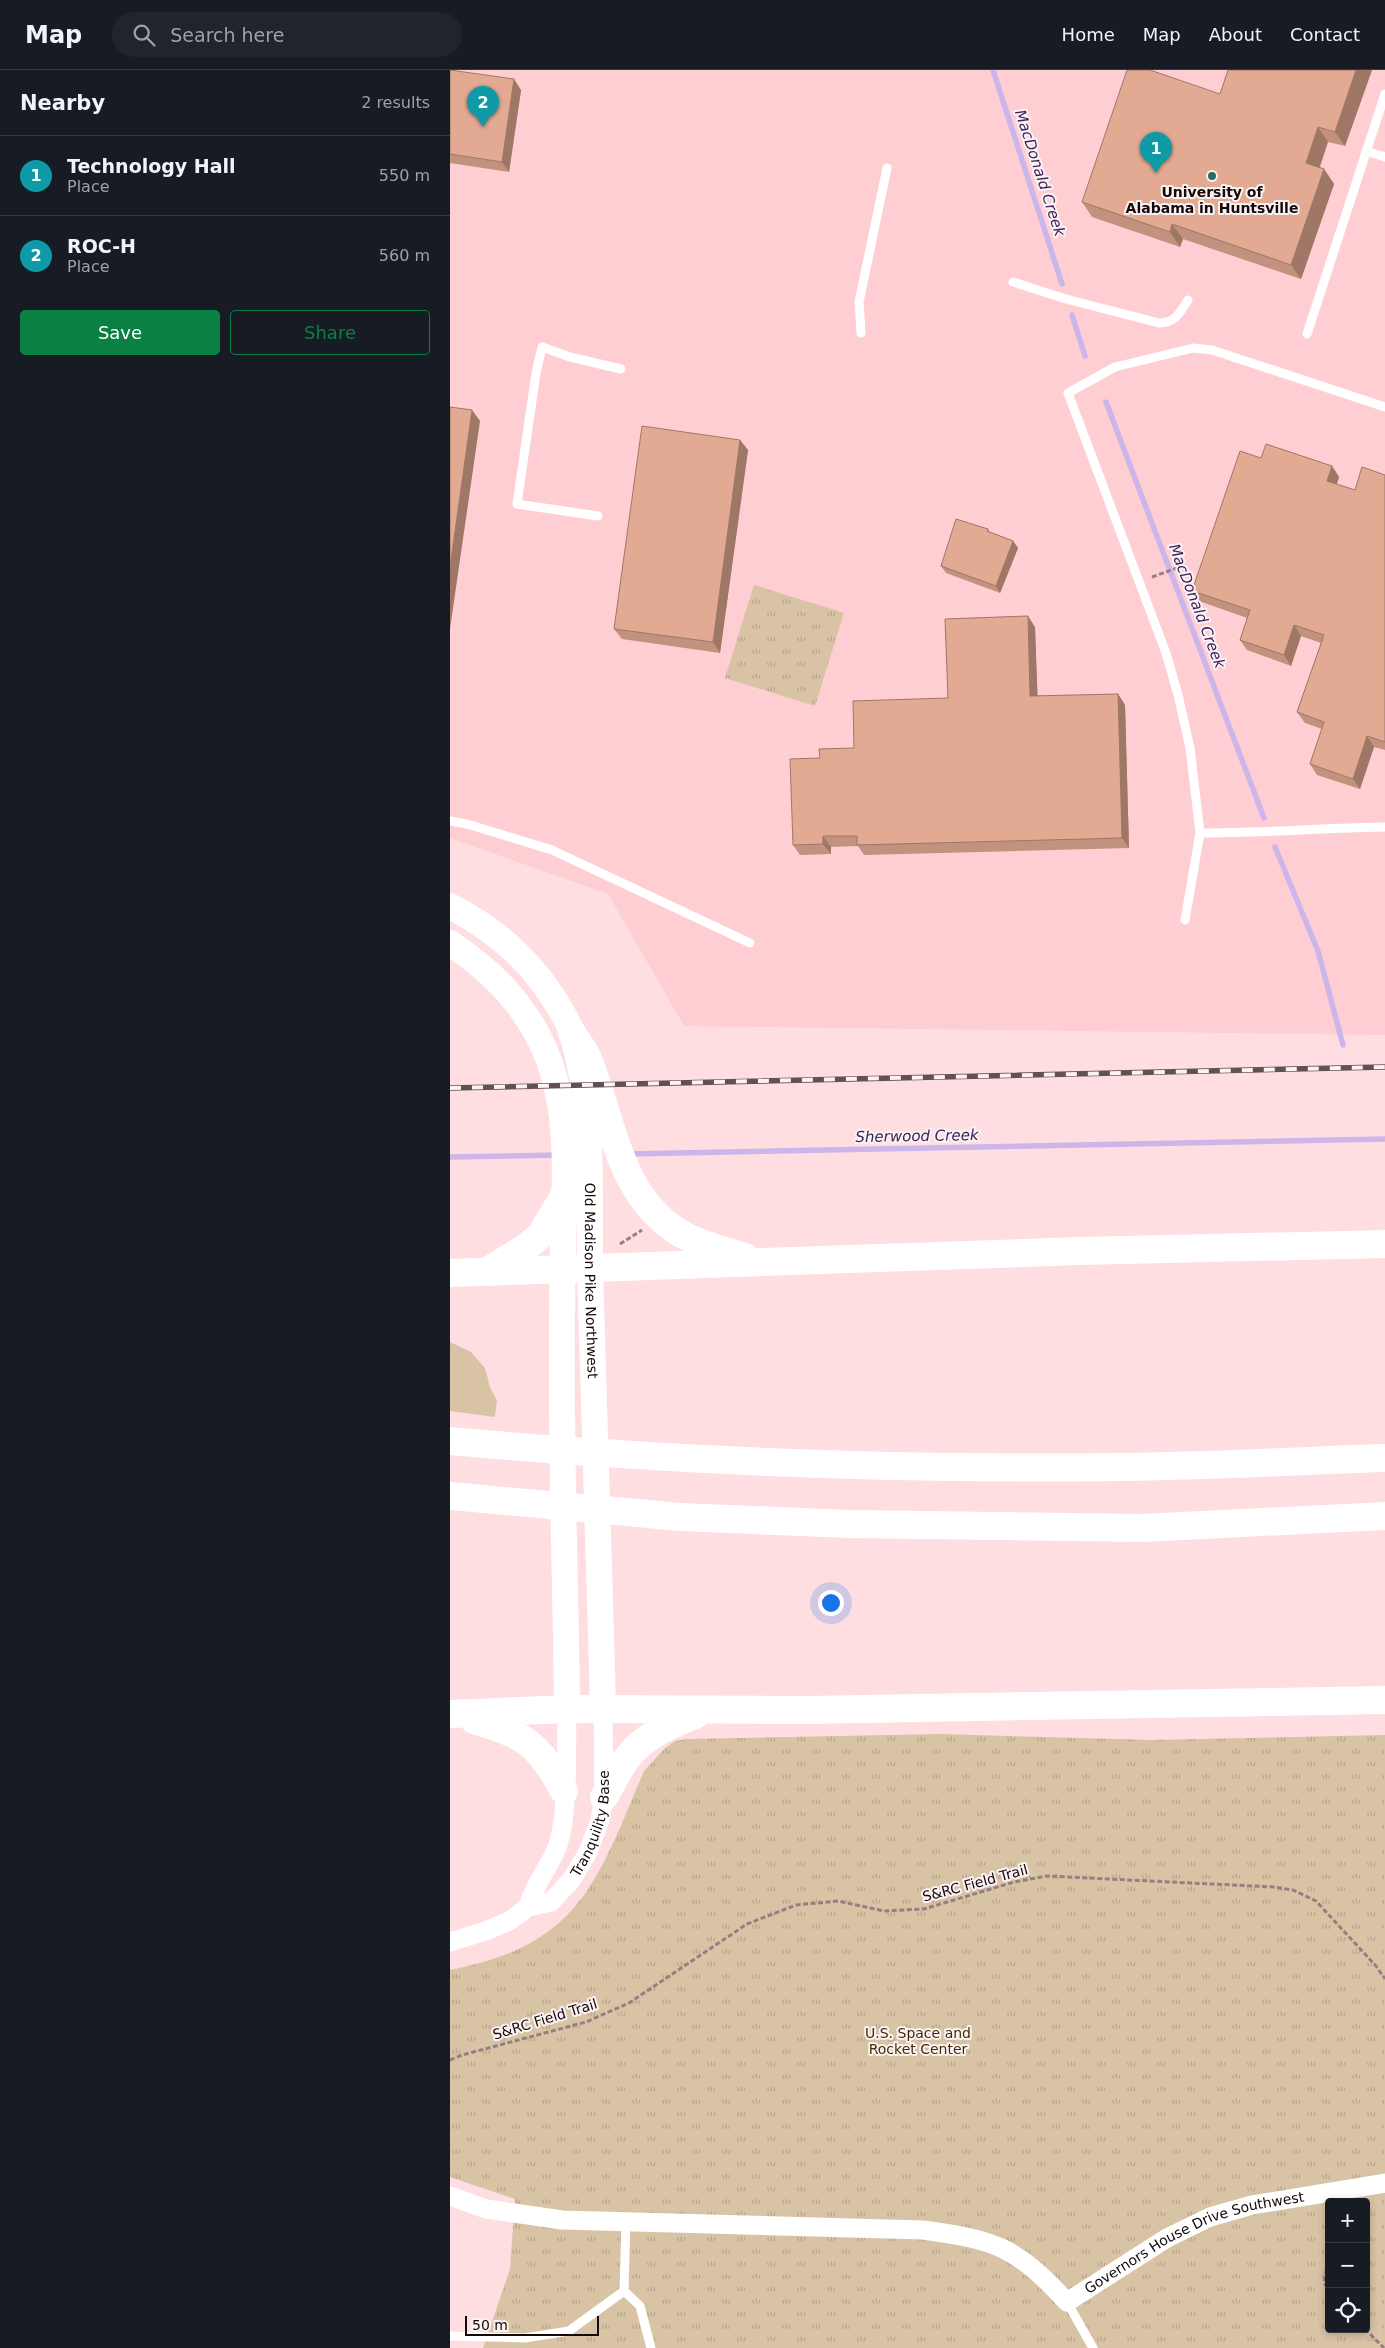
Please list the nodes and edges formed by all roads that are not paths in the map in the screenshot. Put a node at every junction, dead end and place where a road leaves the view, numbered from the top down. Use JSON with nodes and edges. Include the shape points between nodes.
{"nodes":[{"id":1,"x":1385,"y":94,"type":"edge"},
{"id":2,"x":1366,"y":151,"type":"junction"},
{"id":3,"x":1385,"y":157,"type":"edge"},
{"id":4,"x":887,"y":168,"type":"dead end"},
{"id":5,"x":1013,"y":282,"type":"dead end"},
{"id":6,"x":1188,"y":300,"type":"dead end"},
{"id":7,"x":861,"y":333,"type":"dead end"},
{"id":8,"x":1307,"y":334,"type":"dead end"},
{"id":9,"x":621,"y":369,"type":"dead end"},
{"id":10,"x":1385,"y":407,"type":"edge"},
{"id":11,"x":598,"y":516,"type":"dead end"},
{"id":12,"x":450,"y":821,"type":"edge"},
{"id":13,"x":1385,"y":827,"type":"edge"},
{"id":14,"x":1200,"y":833,"type":"junction"},
{"id":15,"x":450,"y":906,"type":"edge"},
{"id":16,"x":1185,"y":920,"type":"dead end"},
{"id":17,"x":750,"y":943,"type":"dead end"},
{"id":18,"x":450,"y":944,"type":"edge"},
{"id":19,"x":575,"y":1046,"type":"junction"},
{"id":20,"x":577,"y":1195,"type":"junction"},
{"id":21,"x":1385,"y":1244,"type":"edge"},
{"id":22,"x":765,"y":1264,"type":"junction"},
{"id":23,"x":590,"y":1269,"type":"junction"},
{"id":24,"x":562,"y":1270,"type":"junction"},
{"id":25,"x":485,"y":1272,"type":"junction"},
{"id":26,"x":450,"y":1273,"type":"edge"},
{"id":27,"x":450,"y":1442,"type":"edge"},
{"id":28,"x":1385,"y":1458,"type":"edge"},
{"id":29,"x":450,"y":1496,"type":"edge"},
{"id":30,"x":1385,"y":1516,"type":"edge"},
{"id":31,"x":1385,"y":1700,"type":"edge"},
{"id":32,"x":567,"y":1709,"type":"junction"},
{"id":33,"x":603,"y":1710,"type":"junction"},
{"id":34,"x":706,"y":1710,"type":"junction"},
{"id":35,"x":452,"y":1714,"type":"edge"},
{"id":36,"x":564,"y":1791,"type":"junction"},
{"id":37,"x":604,"y":1797,"type":"junction"},
{"id":38,"x":528,"y":1907,"type":"junction"},
{"id":39,"x":450,"y":1942,"type":"edge"},
{"id":40,"x":1385,"y":2183,"type":"edge"},
{"id":41,"x":450,"y":2196,"type":"edge"},
{"id":42,"x":626,"y":2222,"type":"junction"},
{"id":43,"x":624,"y":2291,"type":"junction"},
{"id":44,"x":1067,"y":2302,"type":"junction"},
{"id":45,"x":450,"y":2336,"type":"edge"},
{"id":46,"x":652,"y":2348,"type":"edge"},
{"id":47,"x":1093,"y":2348,"type":"edge"}],
"edges":[{"from":1,"to":2,"type":"lane"},
{"from":2,"to":3,"type":"lane"},
{"from":2,"to":8,"type":"lane"},
{"from":4,"to":7,"type":"lane","via":[[858,302]]},
{"from":5,"to":6,"type":"lane","via":[[1159,323],[1178,317]]},
{"from":9,"to":11,"type":"lane","via":[[542,347],[536,373],[517,504]]},
{"from":10,"to":14,"type":"lane","via":[[1212,350],[1193,348],[1115,367],[1068,393],[1166,653],[1190,748]]},
{"from":12,"to":17,"type":"lane","via":[[552,850]]},
{"from":13,"to":14,"type":"lane"},
{"from":14,"to":16,"type":"lane"},
{"from":15,"to":19,"type":"main road","name":"Old Madison Pike Northwest","via":[[483,924],[521,956],[551,994]]},
{"from":18,"to":20,"type":"main road","name":"Old Madison Pike Northwest","via":[[484,968],[527,1016],[548,1059]]},
{"from":19,"to":20,"type":"main road","name":"Old Madison Pike Northwest","via":[[586,1104]]},
{"from":19,"to":22,"type":"highway","via":[[587,1058],[629,1178],[650,1209],[664,1222],[698,1242]]},
{"from":20,"to":23,"type":"main road","name":"Old Madison Pike Northwest"},
{"from":20,"to":24,"type":"main road","name":"Old Madison Pike Northwest"},
{"from":20,"to":25,"type":"highway","via":[[540,1236]]},
{"from":21,"to":22,"type":"highway"},
{"from":22,"to":23,"type":"highway"},
{"from":23,"to":24,"type":"highway"},
{"from":23,"to":33,"type":"main road","name":"Old Madison Pike Northwest"},
{"from":24,"to":25,"type":"highway"},
{"from":24,"to":32,"type":"main road","name":"Old Madison Pike Northwest"},
{"from":25,"to":26,"type":"highway"},
{"from":27,"to":28,"type":"highway","via":[[628,1455],[892,1466],[1120,1467]]},
{"from":29,"to":30,"type":"highway","via":[[680,1517],[849,1524],[1142,1528]]},
{"from":31,"to":34,"type":"highway"},
{"from":32,"to":33,"type":"highway"},
{"from":32,"to":35,"type":"highway"},
{"from":32,"to":36,"type":"street","name":"Tranquility Base"},
{"from":33,"to":34,"type":"highway"},
{"from":33,"to":37,"type":"street","name":"Tranquility Base"},
{"from":34,"to":37,"type":"highway","via":[[663,1728],[642,1741],[627,1758]]},
{"from":35,"to":36,"type":"highway","via":[[504,1729],[526,1740],[538,1750]]},
{"from":36,"to":38,"type":"street","name":"Tranquility Base","via":[[563,1824],[557,1846],[532,1890]]},
{"from":37,"to":38,"type":"street","name":"Tranquility Base","via":[[600,1820],[588,1852],[572,1879],[551,1902]]},
{"from":38,"to":39,"type":"street","name":"Tranquility Base","via":[[511,1920]]},
{"from":40,"to":44,"type":"street","name":"Governors House Drive Southwest","via":[[1271,2201],[1210,2217],[1167,2238]]},
{"from":41,"to":42,"type":"street","via":[[505,2212],[562,2220]]},
{"from":42,"to":43,"type":"lane"},
{"from":42,"to":44,"type":"street","via":[[923,2230],[968,2236],[994,2244],[1021,2258]]},
{"from":43,"to":45,"type":"lane","via":[[569,2331],[524,2338]]},
{"from":43,"to":46,"type":"lane","via":[[640,2306]]},
{"from":44,"to":47,"type":"lane"}]}
